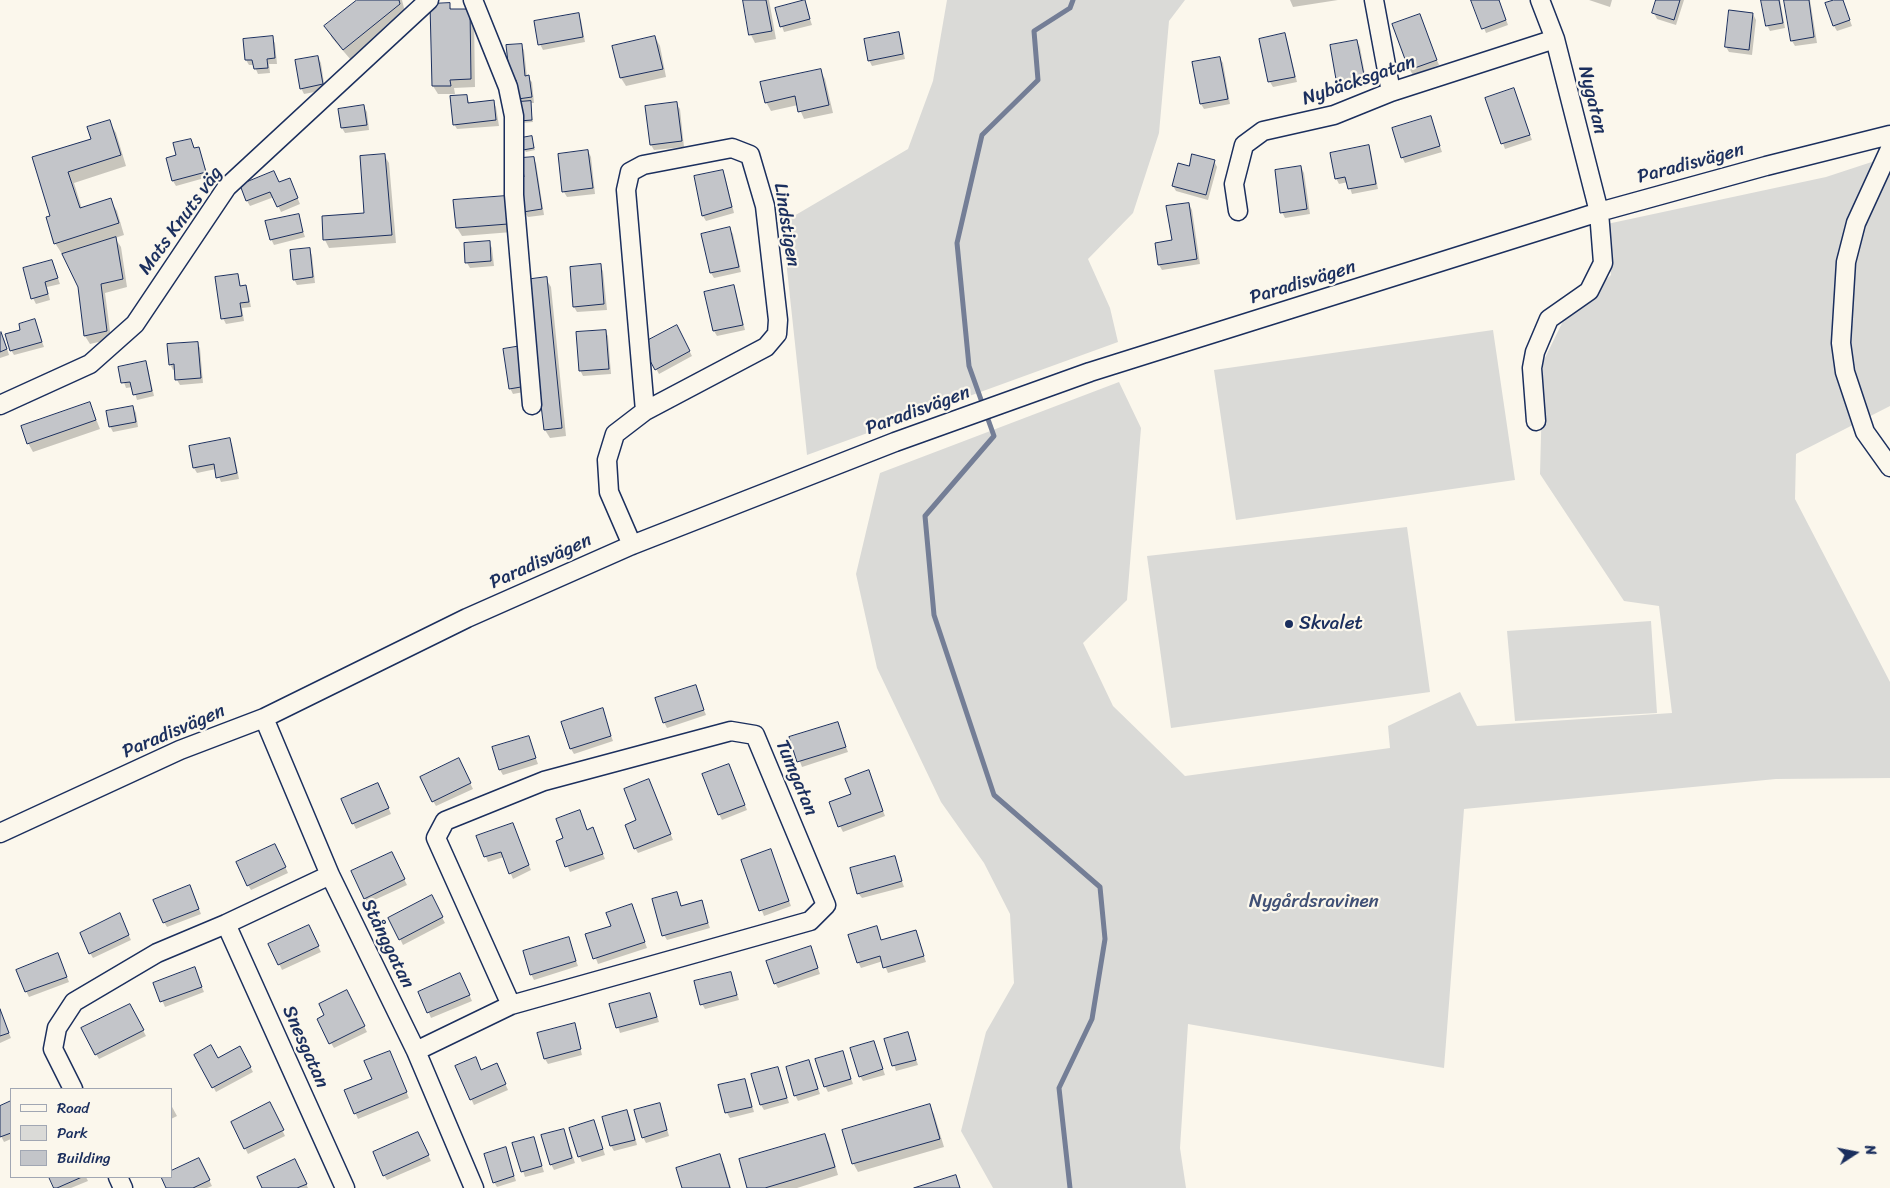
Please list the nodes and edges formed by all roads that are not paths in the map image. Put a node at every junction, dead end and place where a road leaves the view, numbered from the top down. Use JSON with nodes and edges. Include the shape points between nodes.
{"nodes":[{"id":1,"x":429,"y":0,"type":"edge"},
{"id":2,"x":473,"y":0,"type":"edge"},
{"id":3,"x":1374,"y":0,"type":"edge"},
{"id":4,"x":1540,"y":0,"type":"edge"},
{"id":5,"x":1555,"y":39,"type":"junction"},
{"id":6,"x":1390,"y":92,"type":"junction"},
{"id":7,"x":1890,"y":135,"type":"edge"},
{"id":8,"x":1890,"y":148,"type":"edge"},
{"id":9,"x":1238,"y":211,"type":"dead end"},
{"id":10,"x":1599,"y":212,"type":"junction"},
{"id":11,"x":0,"y":405,"type":"edge"},
{"id":12,"x":532,"y":405,"type":"dead end"},
{"id":13,"x":645,"y":411,"type":"junction"},
{"id":14,"x":1536,"y":421,"type":"dead end"},
{"id":15,"x":1890,"y":467,"type":"edge"},
{"id":16,"x":632,"y":545,"type":"junction"},
{"id":17,"x":264,"y":718,"type":"junction"},
{"id":18,"x":0,"y":832,"type":"edge"},
{"id":19,"x":330,"y":876,"type":"junction"},
{"id":20,"x":226,"y":924,"type":"junction"},
{"id":21,"x":511,"y":1005,"type":"junction"},
{"id":22,"x":416,"y":1051,"type":"junction"},
{"id":23,"x":72,"y":1088,"type":"edge"},
{"id":24,"x":345,"y":1188,"type":"edge"},
{"id":25,"x":474,"y":1188,"type":"edge"}],
"edges":[{"from":1,"to":11,"type":"street","name":"Mats Knuts väg","via":[[227,187],[135,324],[90,364]]},
{"from":2,"to":12,"type":"street","via":[[508,88],[514,116],[514,195]]},
{"from":3,"to":6,"type":"street"},
{"from":4,"to":5,"type":"street","name":"Nygatan"},
{"from":5,"to":6,"type":"street","name":"Nybäcksgatan"},
{"from":5,"to":10,"type":"street","name":"Nygatan"},
{"from":6,"to":9,"type":"street","name":"Nybäcksgatan","via":[[1334,116],[1264,131],[1244,145],[1234,184]]},
{"from":7,"to":10,"type":"street","name":"Paradisvägen"},
{"from":8,"to":15,"type":"street","via":[[1856,223],[1846,262],[1841,342],[1845,372],[1865,432]]},
{"from":10,"to":14,"type":"street","name":"Nygatan","via":[[1604,263],[1589,291],[1549,319],[1535,352],[1532,368]]},
{"from":10,"to":16,"type":"street","name":"Paradisvägen","via":[[1090,372],[895,442]]},
{"from":13,"to":13,"type":"street","name":"Lindstigen","via":[[766,347],[776,334],[778,320],[765,206],[750,155],[732,148],[643,165],[630,172],[626,190]]},
{"from":13,"to":16,"type":"street","name":"Lindstigen","via":[[616,434],[607,460],[609,492]]},
{"from":16,"to":17,"type":"street","name":"Paradisvägen","via":[[467,618]]},
{"from":17,"to":18,"type":"street","name":"Paradisvägen","via":[[180,750]]},
{"from":17,"to":19,"type":"street","name":"Stånggatan"},
{"from":19,"to":20,"type":"street"},
{"from":19,"to":22,"type":"street","name":"Stånggatan"},
{"from":20,"to":23,"type":"street","via":[[157,953],[74,1002],[56,1028],[53,1049]]},
{"from":20,"to":24,"type":"street","name":"Snesgatan"},
{"from":21,"to":21,"type":"street","name":"Tumgatan","via":[[436,838],[445,821],[544,781],[731,731],[755,736],[826,905],[810,921]]},
{"from":21,"to":22,"type":"street","name":"Tumgatan"},
{"from":22,"to":25,"type":"street","name":"Stånggatan"}]}
